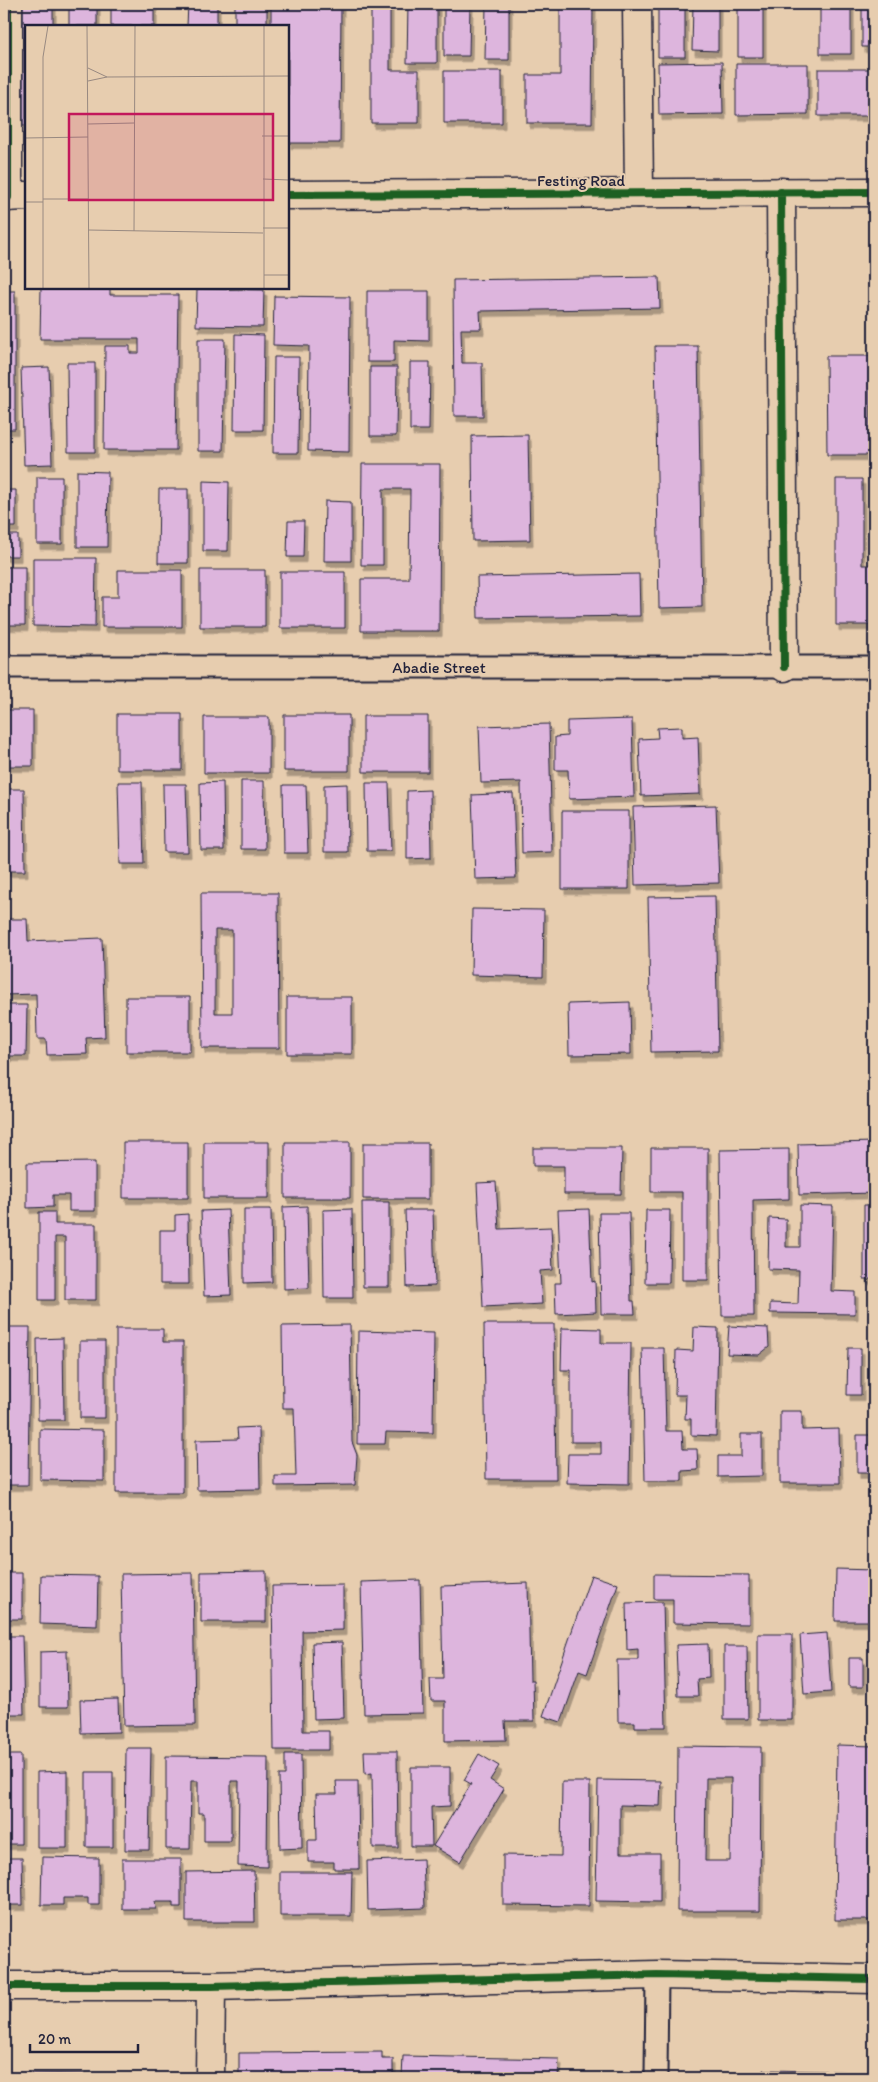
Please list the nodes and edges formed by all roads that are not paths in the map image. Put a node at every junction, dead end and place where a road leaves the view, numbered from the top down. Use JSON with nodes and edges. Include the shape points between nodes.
{"nodes":[{"id":1,"x":8,"y":4,"type":"edge"},
{"id":2,"x":637,"y":4,"type":"edge"},
{"id":3,"x":781,"y":192,"type":"junction"},
{"id":4,"x":874,"y":192,"type":"edge"},
{"id":5,"x":639,"y":193,"type":"junction"},
{"id":6,"x":289,"y":195,"type":"edge"},
{"id":7,"x":13,"y":197,"type":"edge"},
{"id":8,"x":784,"y":667,"type":"junction"},
{"id":9,"x":874,"y":667,"type":"edge"},
{"id":10,"x":4,"y":668,"type":"edge"},
{"id":11,"x":657,"y":1975,"type":"junction"},
{"id":12,"x":874,"y":1979,"type":"edge"},
{"id":13,"x":4,"y":1986,"type":"edge"},
{"id":14,"x":211,"y":1986,"type":"junction"},
{"id":15,"x":210,"y":2078,"type":"edge"},
{"id":16,"x":656,"y":2078,"type":"edge"}],
"edges":[{"from":1,"to":7,"type":"street"},
{"from":2,"to":5,"type":"street"},
{"from":3,"to":4,"type":"street","name":"Festing Road"},
{"from":3,"to":5,"type":"street","name":"Festing Road"},
{"from":3,"to":8,"type":"street"},
{"from":5,"to":6,"type":"street","name":"Festing Road"},
{"from":8,"to":9,"type":"lane","name":"Abadie Street"},
{"from":8,"to":10,"type":"lane","name":"Abadie Street"},
{"from":11,"to":12,"type":"street"},
{"from":11,"to":14,"type":"street"},
{"from":11,"to":16,"type":"lane"},
{"from":13,"to":14,"type":"street"},
{"from":14,"to":15,"type":"street"}]}
